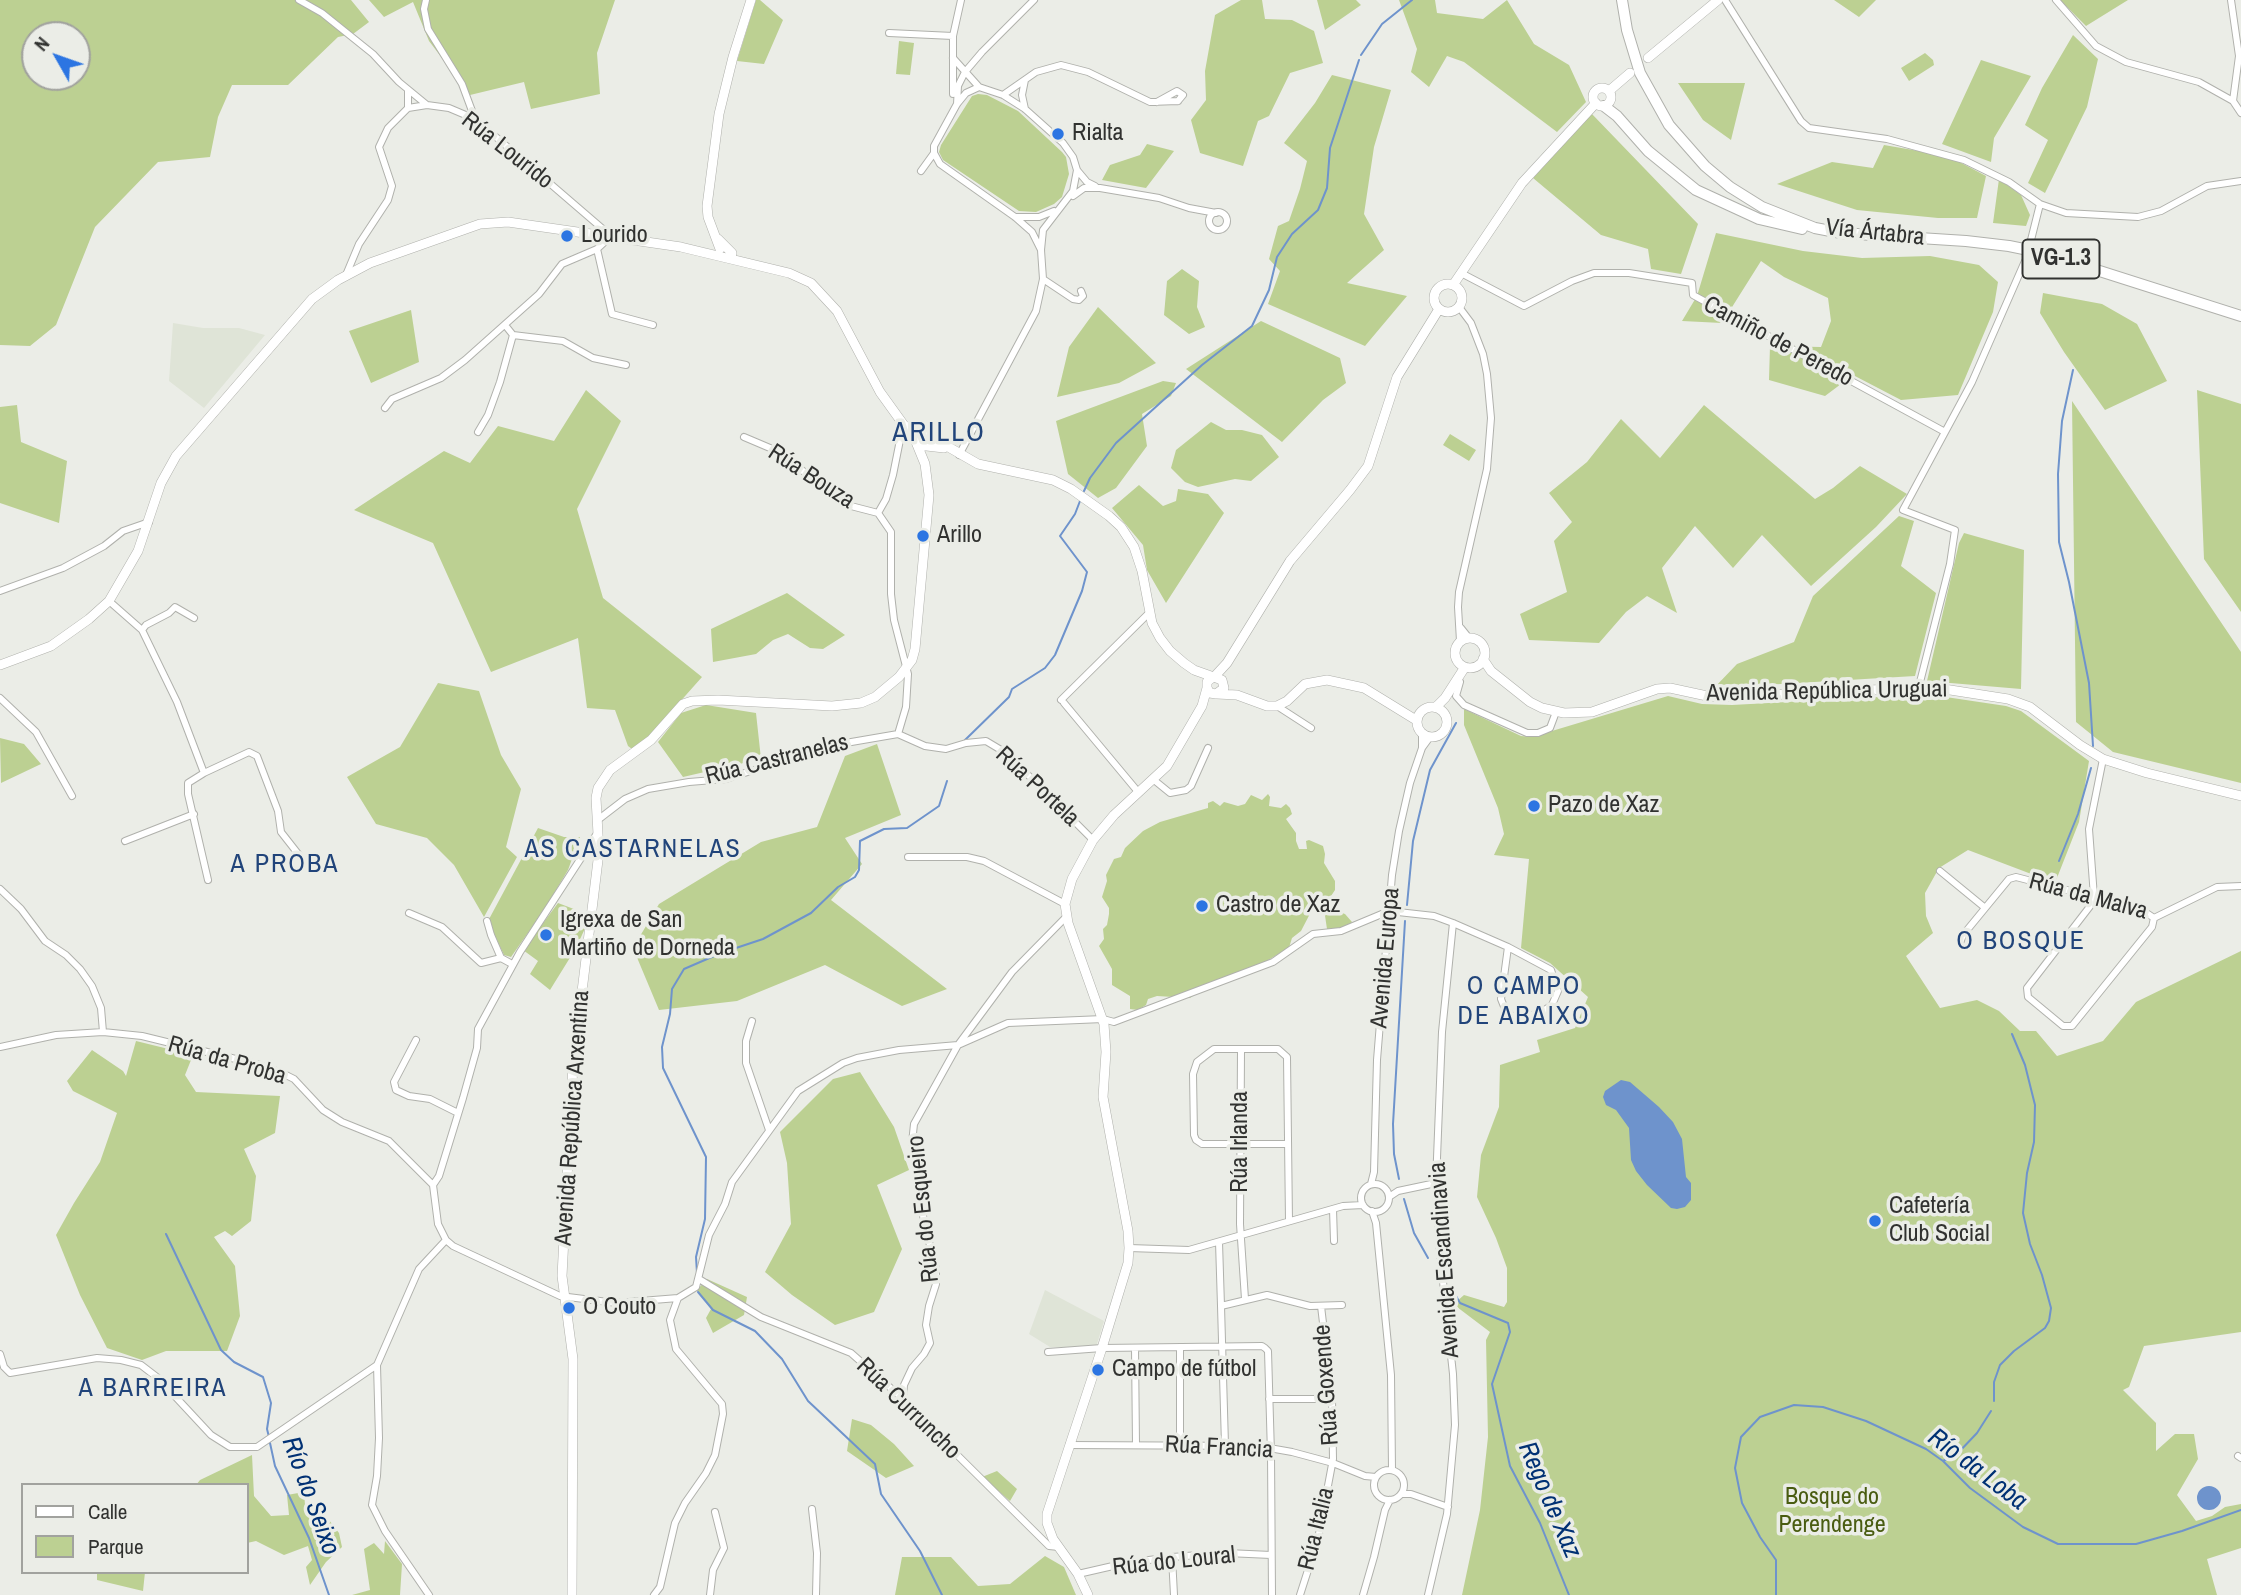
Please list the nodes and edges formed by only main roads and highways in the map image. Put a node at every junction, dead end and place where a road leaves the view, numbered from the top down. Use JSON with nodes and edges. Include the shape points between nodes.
{"nodes":[{"id":1,"x":1622,"y":0,"type":"edge"},
{"id":2,"x":1600,"y":104,"type":"road end"},
{"id":3,"x":1875,"y":236,"type":"junction"},
{"id":4,"x":2241,"y":316,"type":"edge"}],
"edges":[{"from":1,"to":3,"type":"highway","name":"Vía Ártabra","number":"VG-1.3","via":[[1627,30],[1651,96],[1705,166],[1730,187],[1786,218],[1815,228]]},
{"from":2,"to":3,"type":"highway","via":[[1668,169],[1728,207],[1818,233]]},
{"from":3,"to":4,"type":"highway","name":"Vía Ártabra","number":"VG-1.3","via":[[2009,246],[2104,271]]}]}
